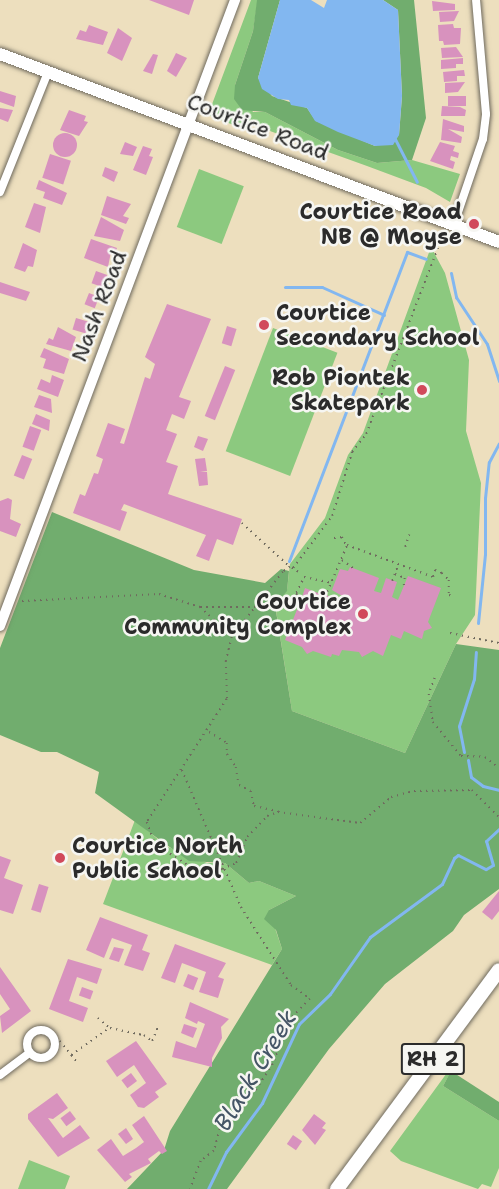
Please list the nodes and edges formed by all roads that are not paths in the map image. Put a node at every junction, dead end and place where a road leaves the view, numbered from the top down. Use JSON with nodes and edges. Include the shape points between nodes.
{"nodes":[{"id":1,"x":235,"y":0,"type":"edge"},
{"id":2,"x":476,"y":0,"type":"edge"},
{"id":3,"x":0,"y":54,"type":"edge"},
{"id":4,"x":48,"y":72,"type":"junction"},
{"id":5,"x":189,"y":124,"type":"junction"},
{"id":6,"x":0,"y":192,"type":"edge"},
{"id":7,"x":454,"y":224,"type":"junction"},
{"id":8,"x":499,"y":242,"type":"edge"},
{"id":9,"x":0,"y":626,"type":"edge"},
{"id":10,"x":499,"y":970,"type":"edge"},
{"id":11,"x":29,"y":1053,"type":"dead end"},
{"id":12,"x":0,"y":1075,"type":"edge"},
{"id":13,"x":337,"y":1189,"type":"edge"}],
"edges":[{"from":1,"to":5,"type":"street","name":"Nash Road"},
{"from":2,"to":7,"type":"street","via":[[486,114],[483,139]]},
{"from":3,"to":4,"type":"main road","name":"Courtice Road"},
{"from":4,"to":5,"type":"main road","name":"Courtice Road"},
{"from":4,"to":6,"type":"street"},
{"from":5,"to":7,"type":"main road","name":"Courtice Road"},
{"from":5,"to":9,"type":"street","name":"Nash Road"},
{"from":7,"to":8,"type":"main road","name":"Courtice Road"},
{"from":10,"to":13,"type":"main road","number":"RH 2"},
{"from":11,"to":12,"type":"street"}]}
